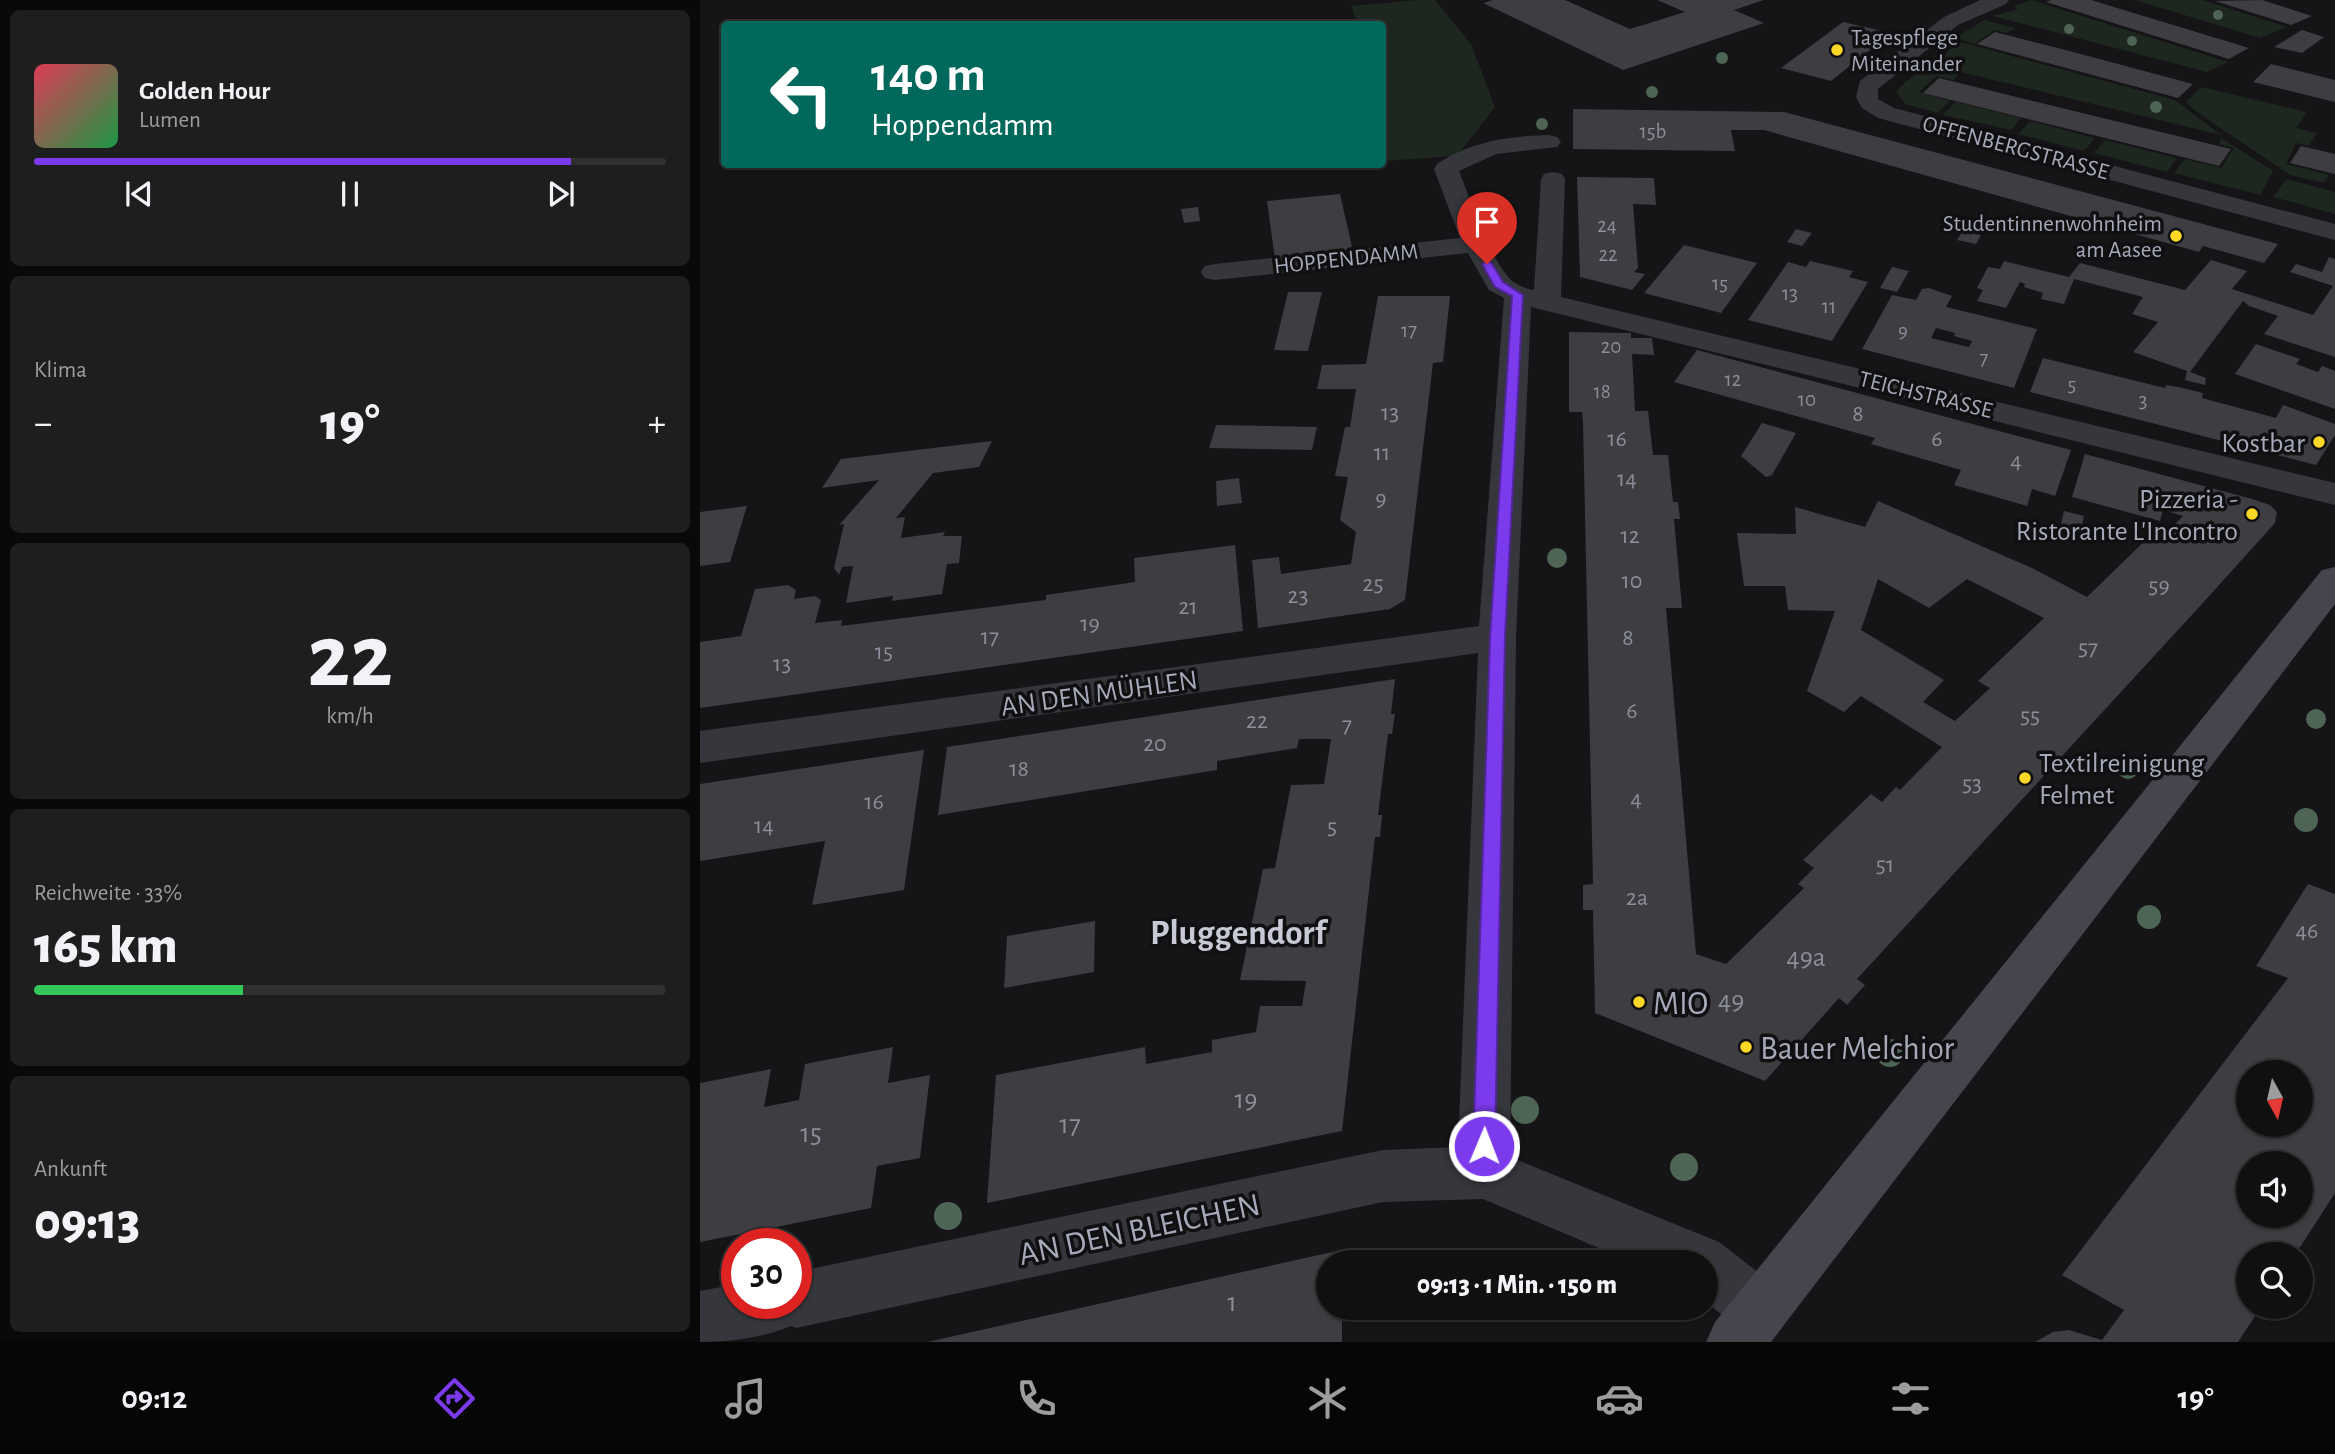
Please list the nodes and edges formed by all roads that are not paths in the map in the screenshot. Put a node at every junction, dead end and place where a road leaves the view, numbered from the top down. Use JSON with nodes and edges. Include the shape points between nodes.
{"nodes":[{"id":1,"x":1999,"y":0,"type":"edge"},
{"id":2,"x":1549,"y":142,"type":"dead end"},
{"id":3,"x":1553,"y":179,"type":"dead end"},
{"id":4,"x":2335,"y":232,"type":"edge"},
{"id":5,"x":1476,"y":244,"type":"junction"},
{"id":6,"x":1215,"y":272,"type":"dead end"},
{"id":7,"x":1532,"y":298,"type":"junction"},
{"id":8,"x":2335,"y":495,"type":"edge"},
{"id":9,"x":2335,"y":579,"type":"edge"},
{"id":10,"x":1497,"y":637,"type":"junction"},
{"id":11,"x":700,"y":747,"type":"edge"},
{"id":12,"x":1483,"y":1173,"type":"junction"},
{"id":13,"x":1670,"y":1250,"type":"edge"},
{"id":14,"x":1718,"y":1284,"type":"edge"},
{"id":15,"x":812,"y":1297,"type":"edge"},
{"id":16,"x":721,"y":1316,"type":"edge"},
{"id":17,"x":700,"y":1320,"type":"edge"},
{"id":18,"x":1748,"y":1326,"type":"edge"}],
"edges":[{"from":1,"to":4,"type":"street","name":"OFFENBERGSTRASSE","via":[[1947,22],[1868,86],[1868,102],[1886,113]]},
{"from":2,"to":5,"type":"street","via":[[1476,152],[1447,169]]},
{"from":3,"to":7,"type":"street"},
{"from":5,"to":6,"type":"street","name":"HOPPENDAMM"},
{"from":5,"to":7,"type":"street","via":[[1499,284]]},
{"from":7,"to":8,"type":"street","name":"TEICHSTRASSE"},
{"from":7,"to":10,"type":"street"},
{"from":9,"to":18,"type":"street"},
{"from":10,"to":11,"type":"street","name":"AN DEN MÜHLEN"},
{"from":10,"to":12,"type":"street"},
{"from":12,"to":13,"type":"street"},
{"from":12,"to":15,"type":"street","name":"AN DEN BLEICHEN","via":[[1383,1177]]},
{"from":14,"to":18,"type":"street"},
{"from":16,"to":17,"type":"street"}]}
